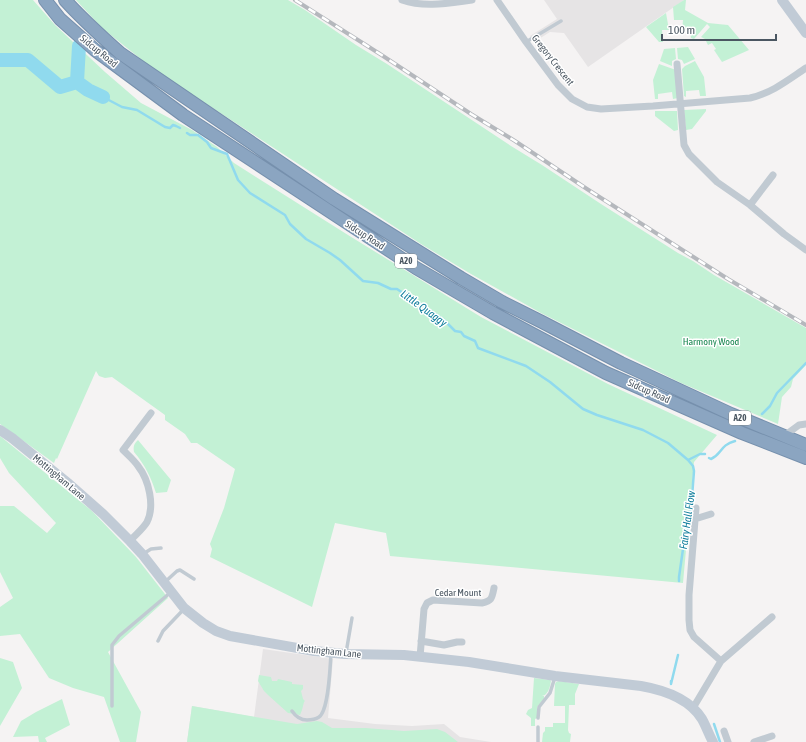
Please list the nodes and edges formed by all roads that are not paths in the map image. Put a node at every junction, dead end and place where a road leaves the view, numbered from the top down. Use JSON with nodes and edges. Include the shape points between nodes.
{"nodes":[{"id":1,"x":45,"y":0,"type":"edge"},
{"id":2,"x":65,"y":0,"type":"edge"},
{"id":3,"x":402,"y":0,"type":"edge"},
{"id":4,"x":472,"y":0,"type":"edge"},
{"id":5,"x":497,"y":0,"type":"edge"},
{"id":6,"x":782,"y":0,"type":"edge"},
{"id":7,"x":561,"y":22,"type":"dead end"},
{"id":8,"x":806,"y":33,"type":"edge"},
{"id":9,"x":526,"y":42,"type":"junction"},
{"id":10,"x":677,"y":64,"type":"dead end"},
{"id":11,"x":806,"y":68,"type":"edge"},
{"id":12,"x":680,"y":103,"type":"junction"},
{"id":13,"x":773,"y":175,"type":"dead end"},
{"id":14,"x":750,"y":205,"type":"junction"},
{"id":15,"x":806,"y":250,"type":"edge"},
{"id":16,"x":151,"y":413,"type":"dead end"},
{"id":17,"x":806,"y":424,"type":"edge"},
{"id":18,"x":0,"y":430,"type":"edge"},
{"id":19,"x":784,"y":436,"type":"junction"},
{"id":20,"x":806,"y":445,"type":"edge"},
{"id":21,"x":806,"y":458,"type":"edge"},
{"id":22,"x":696,"y":508,"type":"dead end"},
{"id":23,"x":711,"y":514,"type":"dead end"},
{"id":24,"x":695,"y":519,"type":"junction"},
{"id":25,"x":130,"y":540,"type":"junction"},
{"id":26,"x":161,"y":548,"type":"dead end"},
{"id":27,"x":142,"y":554,"type":"junction"},
{"id":28,"x":194,"y":579,"type":"dead end"},
{"id":29,"x":164,"y":582,"type":"junction"},
{"id":30,"x":494,"y":588,"type":"dead end"},
{"id":31,"x":171,"y":592,"type":"junction"},
{"id":32,"x":185,"y":608,"type":"junction"},
{"id":33,"x":772,"y":617,"type":"dead end"},
{"id":34,"x":352,"y":618,"type":"dead end"},
{"id":35,"x":158,"y":641,"type":"dead end"},
{"id":36,"x":421,"y":641,"type":"junction"},
{"id":37,"x":462,"y":642,"type":"dead end"},
{"id":38,"x":331,"y":653,"type":"junction"},
{"id":39,"x":345,"y":654,"type":"junction"},
{"id":40,"x":420,"y":657,"type":"junction"},
{"id":41,"x":721,"y":661,"type":"junction"},
{"id":42,"x":555,"y":676,"type":"junction"},
{"id":43,"x":112,"y":706,"type":"dead end"},
{"id":44,"x":693,"y":708,"type":"junction"},
{"id":45,"x":292,"y":711,"type":"dead end"},
{"id":46,"x":538,"y":718,"type":"dead end"},
{"id":47,"x":538,"y":727,"type":"dead end"},
{"id":48,"x":724,"y":731,"type":"dead end"},
{"id":49,"x":772,"y":736,"type":"dead end"},
{"id":50,"x":728,"y":741,"type":"edge"},
{"id":51,"x":538,"y":742,"type":"edge"},
{"id":52,"x":713,"y":742,"type":"edge"},
{"id":53,"x":754,"y":742,"type":"edge"}],
"edges":[{"from":1,"to":21,"type":"highway","name":"Sidcup Road","number":"A20","via":[[60,19],[95,50],[183,114],[416,268],[493,313],[606,373],[742,433]]},
{"from":2,"to":19,"type":"highway","name":"Sidcup Road","number":"A20","via":[[120,53],[334,199],[461,278],[621,363]]},
{"from":3,"to":4,"type":"street","via":[[426,5]]},
{"from":5,"to":9,"type":"street","name":"Gregory Crescent"},
{"from":6,"to":8,"type":"street"},
{"from":7,"to":9,"type":"lane"},
{"from":9,"to":12,"type":"street","name":"Gregory Crescent","via":[[568,96],[587,107],[601,109]]},
{"from":10,"to":12,"type":"street"},
{"from":11,"to":12,"type":"street","name":"Gregory Crescent","via":[[779,87],[759,96]]},
{"from":12,"to":14,"type":"street","via":[[684,146],[689,154],[717,182]]},
{"from":13,"to":14,"type":"street"},
{"from":14,"to":15,"type":"street"},
{"from":16,"to":25,"type":"street","via":[[123,450],[139,466],[149,487],[151,500],[146,523]]},
{"from":17,"to":19,"type":"street","via":[[799,425]]},
{"from":18,"to":25,"type":"street","name":"Mottingham Lane","via":[[69,484]]},
{"from":19,"to":20,"type":"highway","name":"Sidcup Road","number":"A20"},
{"from":22,"to":24,"type":"street"},
{"from":23,"to":24,"type":"street"},
{"from":24,"to":41,"type":"street","via":[[689,595],[690,630],[694,637]]},
{"from":25,"to":27,"type":"street","name":"Mottingham Lane"},
{"from":26,"to":27,"type":"lane","via":[[151,549]]},
{"from":27,"to":29,"type":"street","name":"Mottingham Lane"},
{"from":28,"to":29,"type":"lane","via":[[178,570]]},
{"from":29,"to":31,"type":"street","name":"Mottingham Lane"},
{"from":30,"to":36,"type":"street","name":"Cedar Mount","via":[[492,598],[488,602],[433,600],[426,603]]},
{"from":31,"to":32,"type":"street","name":"Mottingham Lane"},
{"from":31,"to":43,"type":"lane","via":[[119,636],[112,645]]},
{"from":32,"to":35,"type":"lane","via":[[163,631]]},
{"from":32,"to":38,"type":"street","name":"Mottingham Lane","via":[[203,623],[230,636]]},
{"from":33,"to":41,"type":"street"},
{"from":34,"to":39,"type":"lane"},
{"from":36,"to":37,"type":"street","via":[[444,645]]},
{"from":36,"to":40,"type":"street","name":"Cedar Mount"},
{"from":38,"to":39,"type":"street","name":"Mottingham Lane"},
{"from":38,"to":45,"type":"lane","via":[[329,684],[321,716],[303,720]]},
{"from":39,"to":40,"type":"street","name":"Mottingham Lane"},
{"from":40,"to":42,"type":"street","name":"Mottingham Lane"},
{"from":41,"to":44,"type":"street"},
{"from":42,"to":44,"type":"street","name":"Mottingham Lane","via":[[663,690]]},
{"from":42,"to":46,"type":"lane","via":[[550,693],[539,707]]},
{"from":44,"to":52,"type":"street","name":"Mottingham Lane","via":[[702,719]]},
{"from":47,"to":51,"type":"lane"},
{"from":48,"to":50,"type":"street"},
{"from":49,"to":53,"type":"street"}]}
